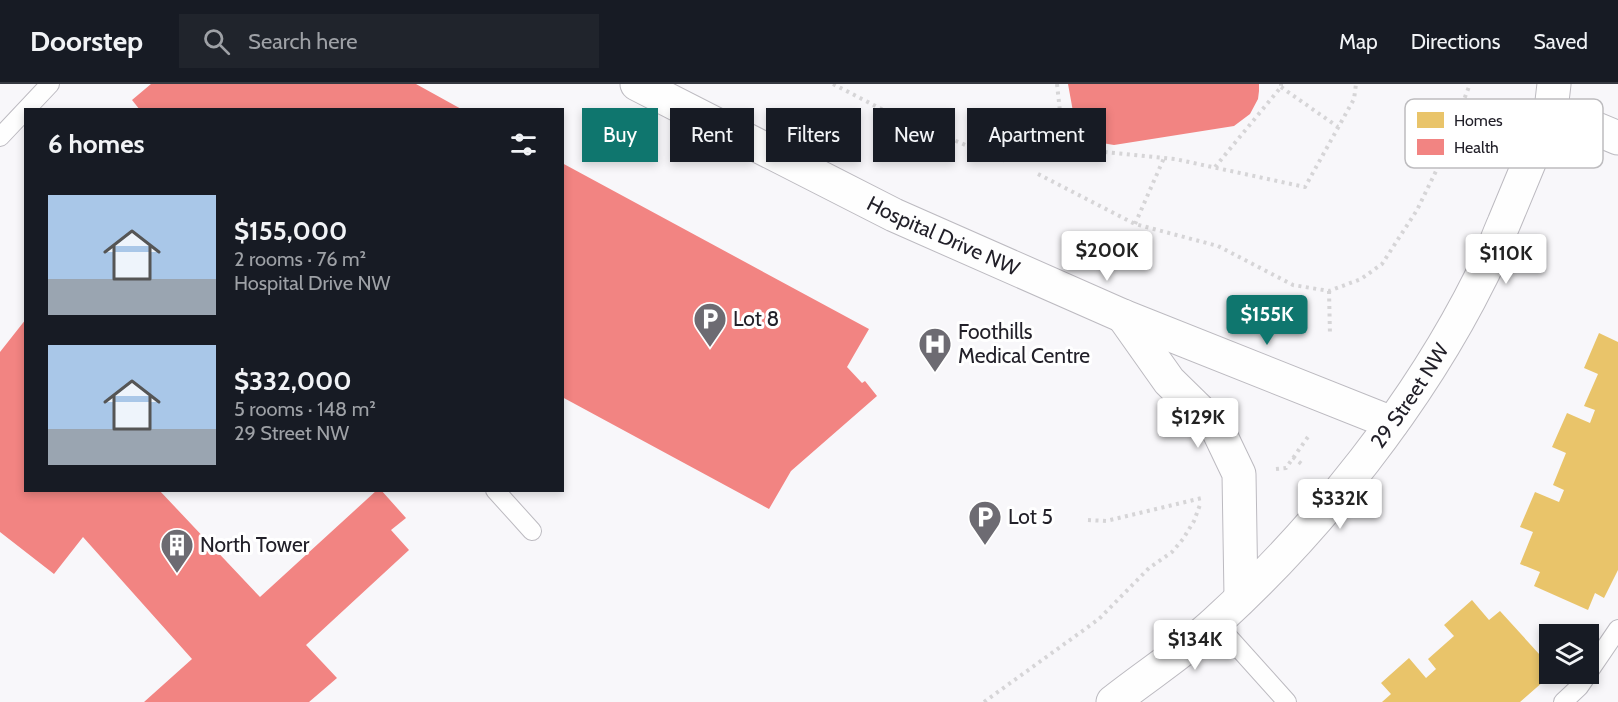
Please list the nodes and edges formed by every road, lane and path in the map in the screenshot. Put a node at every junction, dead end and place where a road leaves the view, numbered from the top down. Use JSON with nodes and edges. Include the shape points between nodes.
{"nodes":[{"id":1,"x":38,"y":84,"type":"edge"},
{"id":2,"x":50,"y":84,"type":"edge"},
{"id":3,"x":637,"y":84,"type":"edge"},
{"id":4,"x":833,"y":84,"type":"edge"},
{"id":5,"x":1057,"y":84,"type":"edge"},
{"id":6,"x":1356,"y":84,"type":"edge"},
{"id":7,"x":1470,"y":84,"type":"edge"},
{"id":8,"x":1575,"y":84,"type":"edge"},
{"id":9,"x":1281,"y":86,"type":"edge"},
{"id":10,"x":1553,"y":97,"type":"edge"},
{"id":11,"x":1464,"y":99,"type":"edge"},
{"id":12,"x":32,"y":107,"type":"edge"},
{"id":13,"x":24,"y":114,"type":"edge"},
{"id":14,"x":1338,"y":127,"type":"junction"},
{"id":15,"x":1603,"y":129,"type":"edge"},
{"id":16,"x":0,"y":137,"type":"edge"},
{"id":17,"x":1618,"y":138,"type":"edge"},
{"id":18,"x":967,"y":146,"type":"edge"},
{"id":19,"x":1164,"y":158,"type":"junction"},
{"id":20,"x":1214,"y":168,"type":"junction"},
{"id":21,"x":1438,"y":168,"type":"edge"},
{"id":22,"x":1525,"y":168,"type":"edge"},
{"id":23,"x":1038,"y":174,"type":"dead end"},
{"id":24,"x":1136,"y":224,"type":"junction"},
{"id":25,"x":1329,"y":291,"type":"junction"},
{"id":26,"x":1123,"y":316,"type":"junction"},
{"id":27,"x":1330,"y":335,"type":"dead end"},
{"id":28,"x":1392,"y":423,"type":"junction"},
{"id":29,"x":1310,"y":434,"type":"dead end"},
{"id":30,"x":1293,"y":457,"type":"junction"},
{"id":31,"x":1304,"y":466,"type":"dead end"},
{"id":32,"x":1286,"y":468,"type":"dead end"},
{"id":33,"x":1207,"y":489,"type":"dead end"},
{"id":34,"x":497,"y":492,"type":"edge"},
{"id":35,"x":1202,"y":498,"type":"junction"},
{"id":36,"x":1088,"y":520,"type":"dead end"},
{"id":37,"x":532,"y":531,"type":"dead end"},
{"id":38,"x":1241,"y":597,"type":"junction"},
{"id":39,"x":1216,"y":623,"type":"junction"},
{"id":40,"x":1618,"y":629,"type":"edge"},
{"id":41,"x":1599,"y":657,"type":"edge"},
{"id":42,"x":1581,"y":684,"type":"edge"},
{"id":43,"x":984,"y":702,"type":"edge"},
{"id":44,"x":1113,"y":702,"type":"edge"},
{"id":45,"x":1287,"y":702,"type":"edge"},
{"id":46,"x":1563,"y":702,"type":"edge"}],
"edges":[{"from":1,"to":12,"type":"lane"},
{"from":2,"to":12,"type":"lane"},
{"from":3,"to":26,"type":"street","name":"Hospital Drive NW","via":[[894,215]]},
{"from":4,"to":18,"type":"path","via":[[891,114]]},
{"from":5,"to":19,"type":"path","via":[[1064,148]]},
{"from":6,"to":14,"type":"path","via":[[1354,99]]},
{"from":7,"to":11,"type":"path"},
{"from":8,"to":10,"type":"street","name":"29 Street NW"},
{"from":9,"to":14,"type":"path"},
{"from":9,"to":20,"type":"path"},
{"from":13,"to":16,"type":"lane"},
{"from":14,"to":20,"type":"path","via":[[1305,187]]},
{"from":15,"to":17,"type":"street"},
{"from":19,"to":20,"type":"path"},
{"from":19,"to":24,"type":"path"},
{"from":21,"to":25,"type":"path","via":[[1418,210],[1382,264],[1361,279]]},
{"from":22,"to":28,"type":"street","name":"29 Street NW","via":[[1482,277]]},
{"from":23,"to":24,"type":"path"},
{"from":24,"to":25,"type":"path","via":[[1218,246],[1293,285]]},
{"from":25,"to":27,"type":"path"},
{"from":26,"to":28,"type":"street","name":"Hospital Drive NW"},
{"from":26,"to":38,"type":"street","via":[[1169,381],[1217,429],[1239,474]]},
{"from":28,"to":38,"type":"street","name":"29 Street NW","via":[[1327,506]]},
{"from":29,"to":30,"type":"path"},
{"from":30,"to":31,"type":"path"},
{"from":30,"to":32,"type":"path"},
{"from":33,"to":35,"type":"path"},
{"from":34,"to":37,"type":"lane"},
{"from":35,"to":36,"type":"path","via":[[1106,520]]},
{"from":35,"to":43,"type":"path","via":[[1194,521],[1172,552],[1149,568],[1099,619]]},
{"from":38,"to":39,"type":"street","name":"29 Street NW"},
{"from":39,"to":44,"type":"street","name":"29 Street NW"},
{"from":39,"to":45,"type":"lane"},
{"from":40,"to":41,"type":"lane"},
{"from":42,"to":46,"type":"lane"}]}
